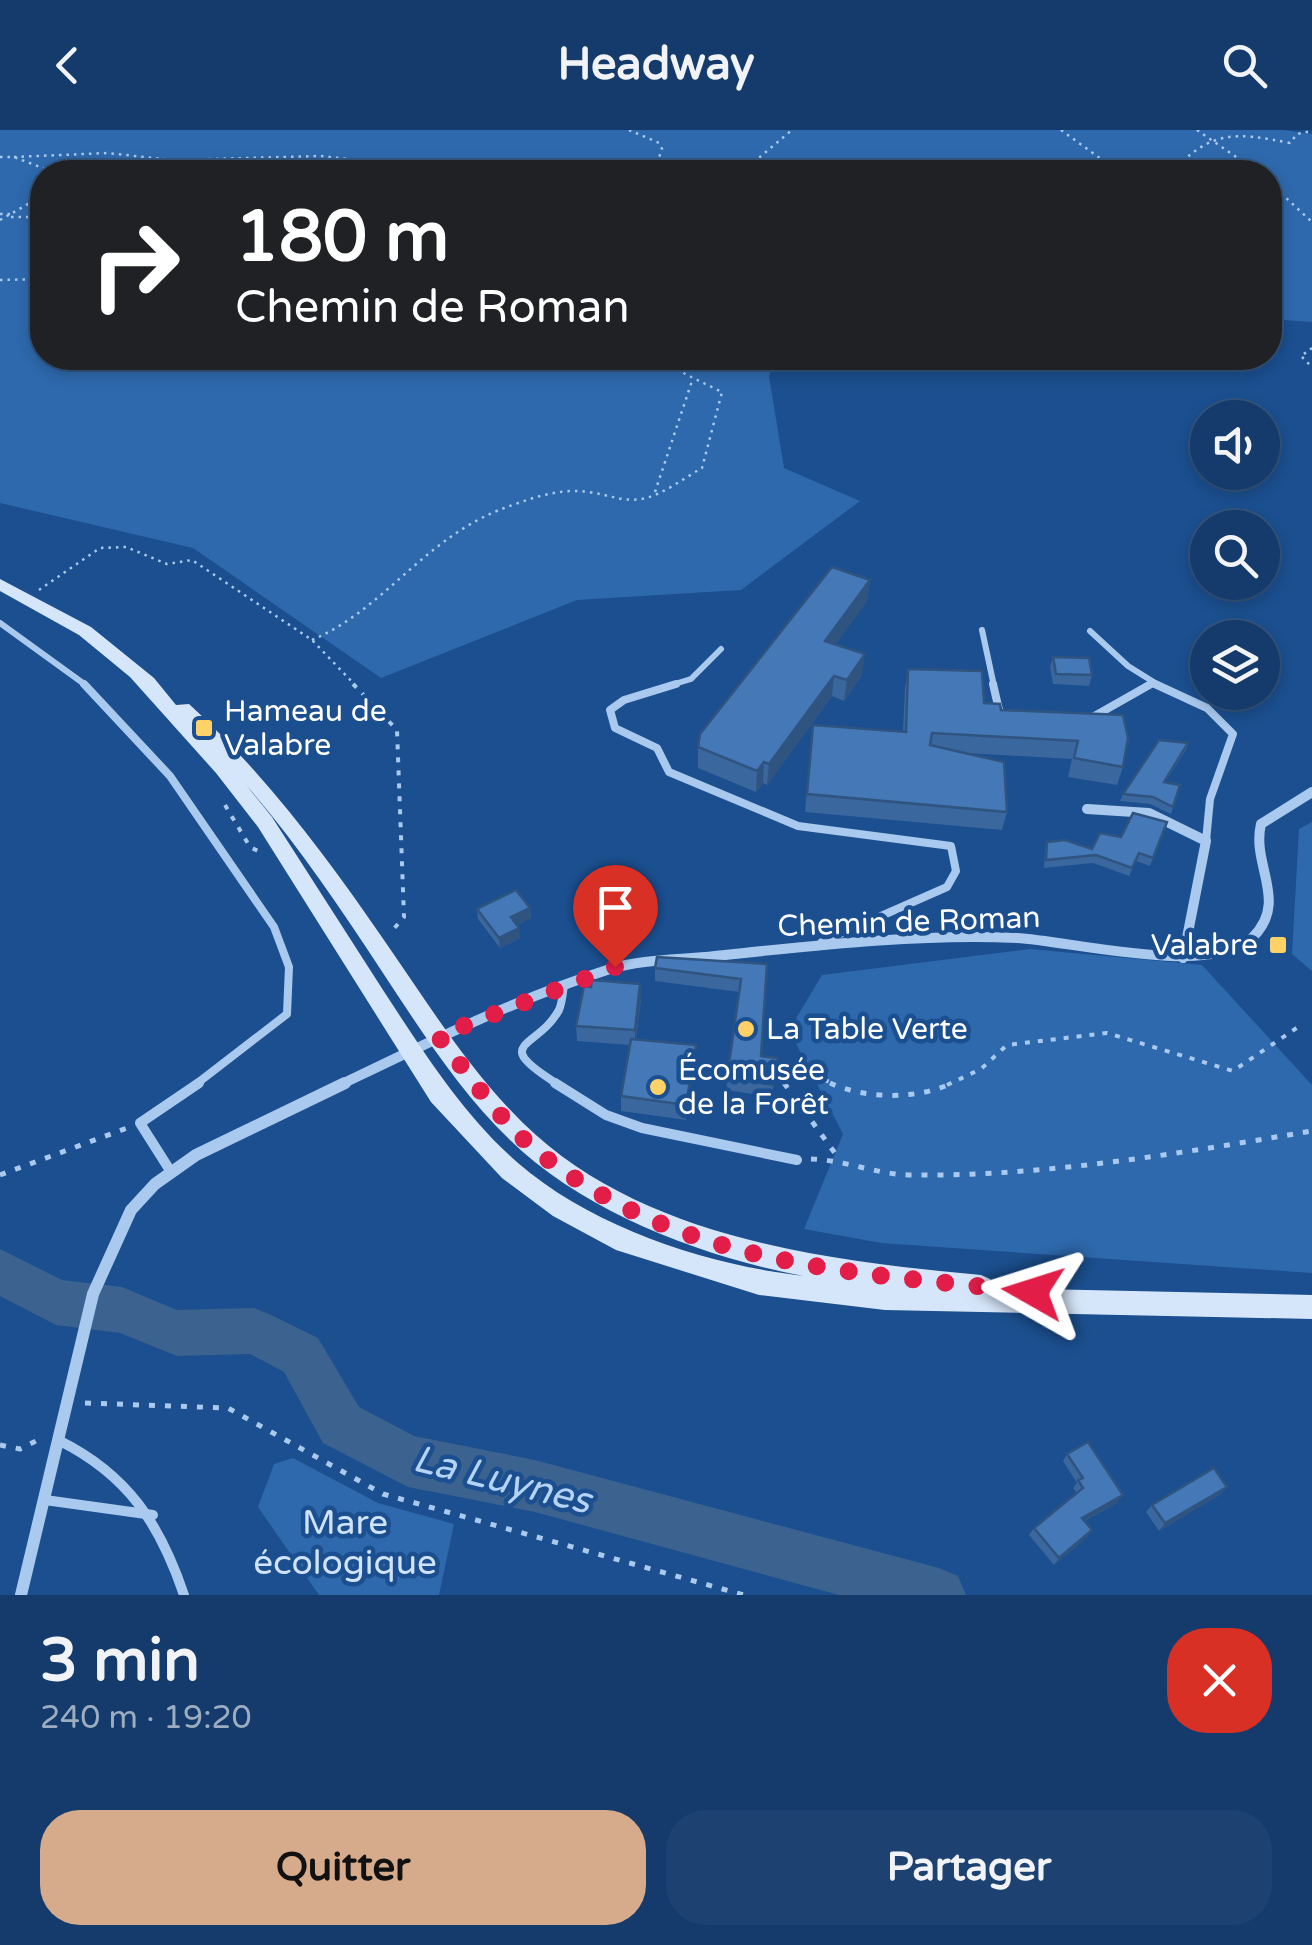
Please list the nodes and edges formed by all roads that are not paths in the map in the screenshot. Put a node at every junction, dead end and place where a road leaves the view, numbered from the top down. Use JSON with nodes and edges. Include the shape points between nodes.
{"nodes":[{"id":1,"x":0,"y":584,"type":"edge"},
{"id":2,"x":0,"y":623,"type":"edge"},
{"id":3,"x":982,"y":630,"type":"dead end"},
{"id":4,"x":1090,"y":630,"type":"dead end"},
{"id":5,"x":720,"y":650,"type":"dead end"},
{"id":6,"x":138,"y":675,"type":"junction"},
{"id":7,"x":1152,"y":683,"type":"junction"},
{"id":8,"x":1008,"y":714,"type":"edge"},
{"id":9,"x":1085,"y":722,"type":"edge"},
{"id":10,"x":1312,"y":792,"type":"edge"},
{"id":11,"x":1087,"y":809,"type":"dead end"},
{"id":12,"x":1206,"y":841,"type":"junction"},
{"id":13,"x":813,"y":946,"type":"junction"},
{"id":14,"x":1183,"y":958,"type":"junction"},
{"id":15,"x":564,"y":985,"type":"junction"},
{"id":16,"x":438,"y":1036,"type":"junction"},
{"id":17,"x":403,"y":1051,"type":"junction"},
{"id":18,"x":796,"y":1160,"type":"road end"},
{"id":19,"x":171,"y":1172,"type":"junction"},
{"id":20,"x":1124,"y":1302,"type":"junction"},
{"id":21,"x":1312,"y":1307,"type":"edge"},
{"id":22,"x":60,"y":1441,"type":"junction"},
{"id":23,"x":44,"y":1500,"type":"junction"},
{"id":24,"x":153,"y":1514,"type":"junction"},
{"id":25,"x":21,"y":1595,"type":"edge"},
{"id":26,"x":184,"y":1595,"type":"edge"}],
"edges":[{"from":1,"to":6,"type":"main road","via":[[85,631]]},
{"from":2,"to":19,"type":"lane","via":[[78,678],[136,739],[223,848],[282,941],[292,982],[288,1014],[140,1123]]},
{"from":3,"to":8,"type":"lane","via":[[996,704]]},
{"from":4,"to":7,"type":"lane"},
{"from":5,"to":13,"type":"lane","via":[[691,679],[610,710],[616,728],[657,748],[669,772],[798,826],[951,846],[956,871],[946,887]]},
{"from":6,"to":16,"type":"main road","via":[[185,709],[288,820]]},
{"from":6,"to":17,"type":"main road","via":[[265,822]]},
{"from":7,"to":9,"type":"lane"},
{"from":7,"to":12,"type":"lane","via":[[1195,698],[1233,734],[1210,799]]},
{"from":10,"to":14,"type":"street","name":"Chemin de Roman","via":[[1261,824],[1256,845],[1272,896],[1259,932],[1218,952]]},
{"from":11,"to":12,"type":"street","via":[[1122,806],[1158,814]]},
{"from":12,"to":14,"type":"street"},
{"from":13,"to":14,"type":"street","name":"Chemin de Roman","via":[[1016,938]]},
{"from":13,"to":15,"type":"street","name":"Chemin de Roman","via":[[615,967]]},
{"from":15,"to":16,"type":"street","name":"Chemin de Roman"},
{"from":15,"to":18,"type":"lane","via":[[560,1010],[525,1042],[528,1065],[606,1115],[642,1128]]},
{"from":16,"to":17,"type":"street","name":"Chemin de Roman"},
{"from":16,"to":20,"type":"main road","via":[[505,1121],[542,1155],[648,1217],[723,1248],[865,1277]]},
{"from":17,"to":19,"type":"street","name":"Chemin de Roman"},
{"from":17,"to":20,"type":"main road","via":[[510,1171],[562,1208],[662,1255],[759,1283],[855,1295]]},
{"from":19,"to":22,"type":"street","name":"Chemin de Roman","via":[[132,1210],[93,1294]]},
{"from":20,"to":21,"type":"main road"},
{"from":22,"to":23,"type":"street","name":"Chemin de Roman"},
{"from":22,"to":24,"type":"lane","via":[[115,1473]]},
{"from":23,"to":24,"type":"lane"},
{"from":23,"to":25,"type":"street","name":"Chemin de Roman"},
{"from":24,"to":26,"type":"lane"}]}
